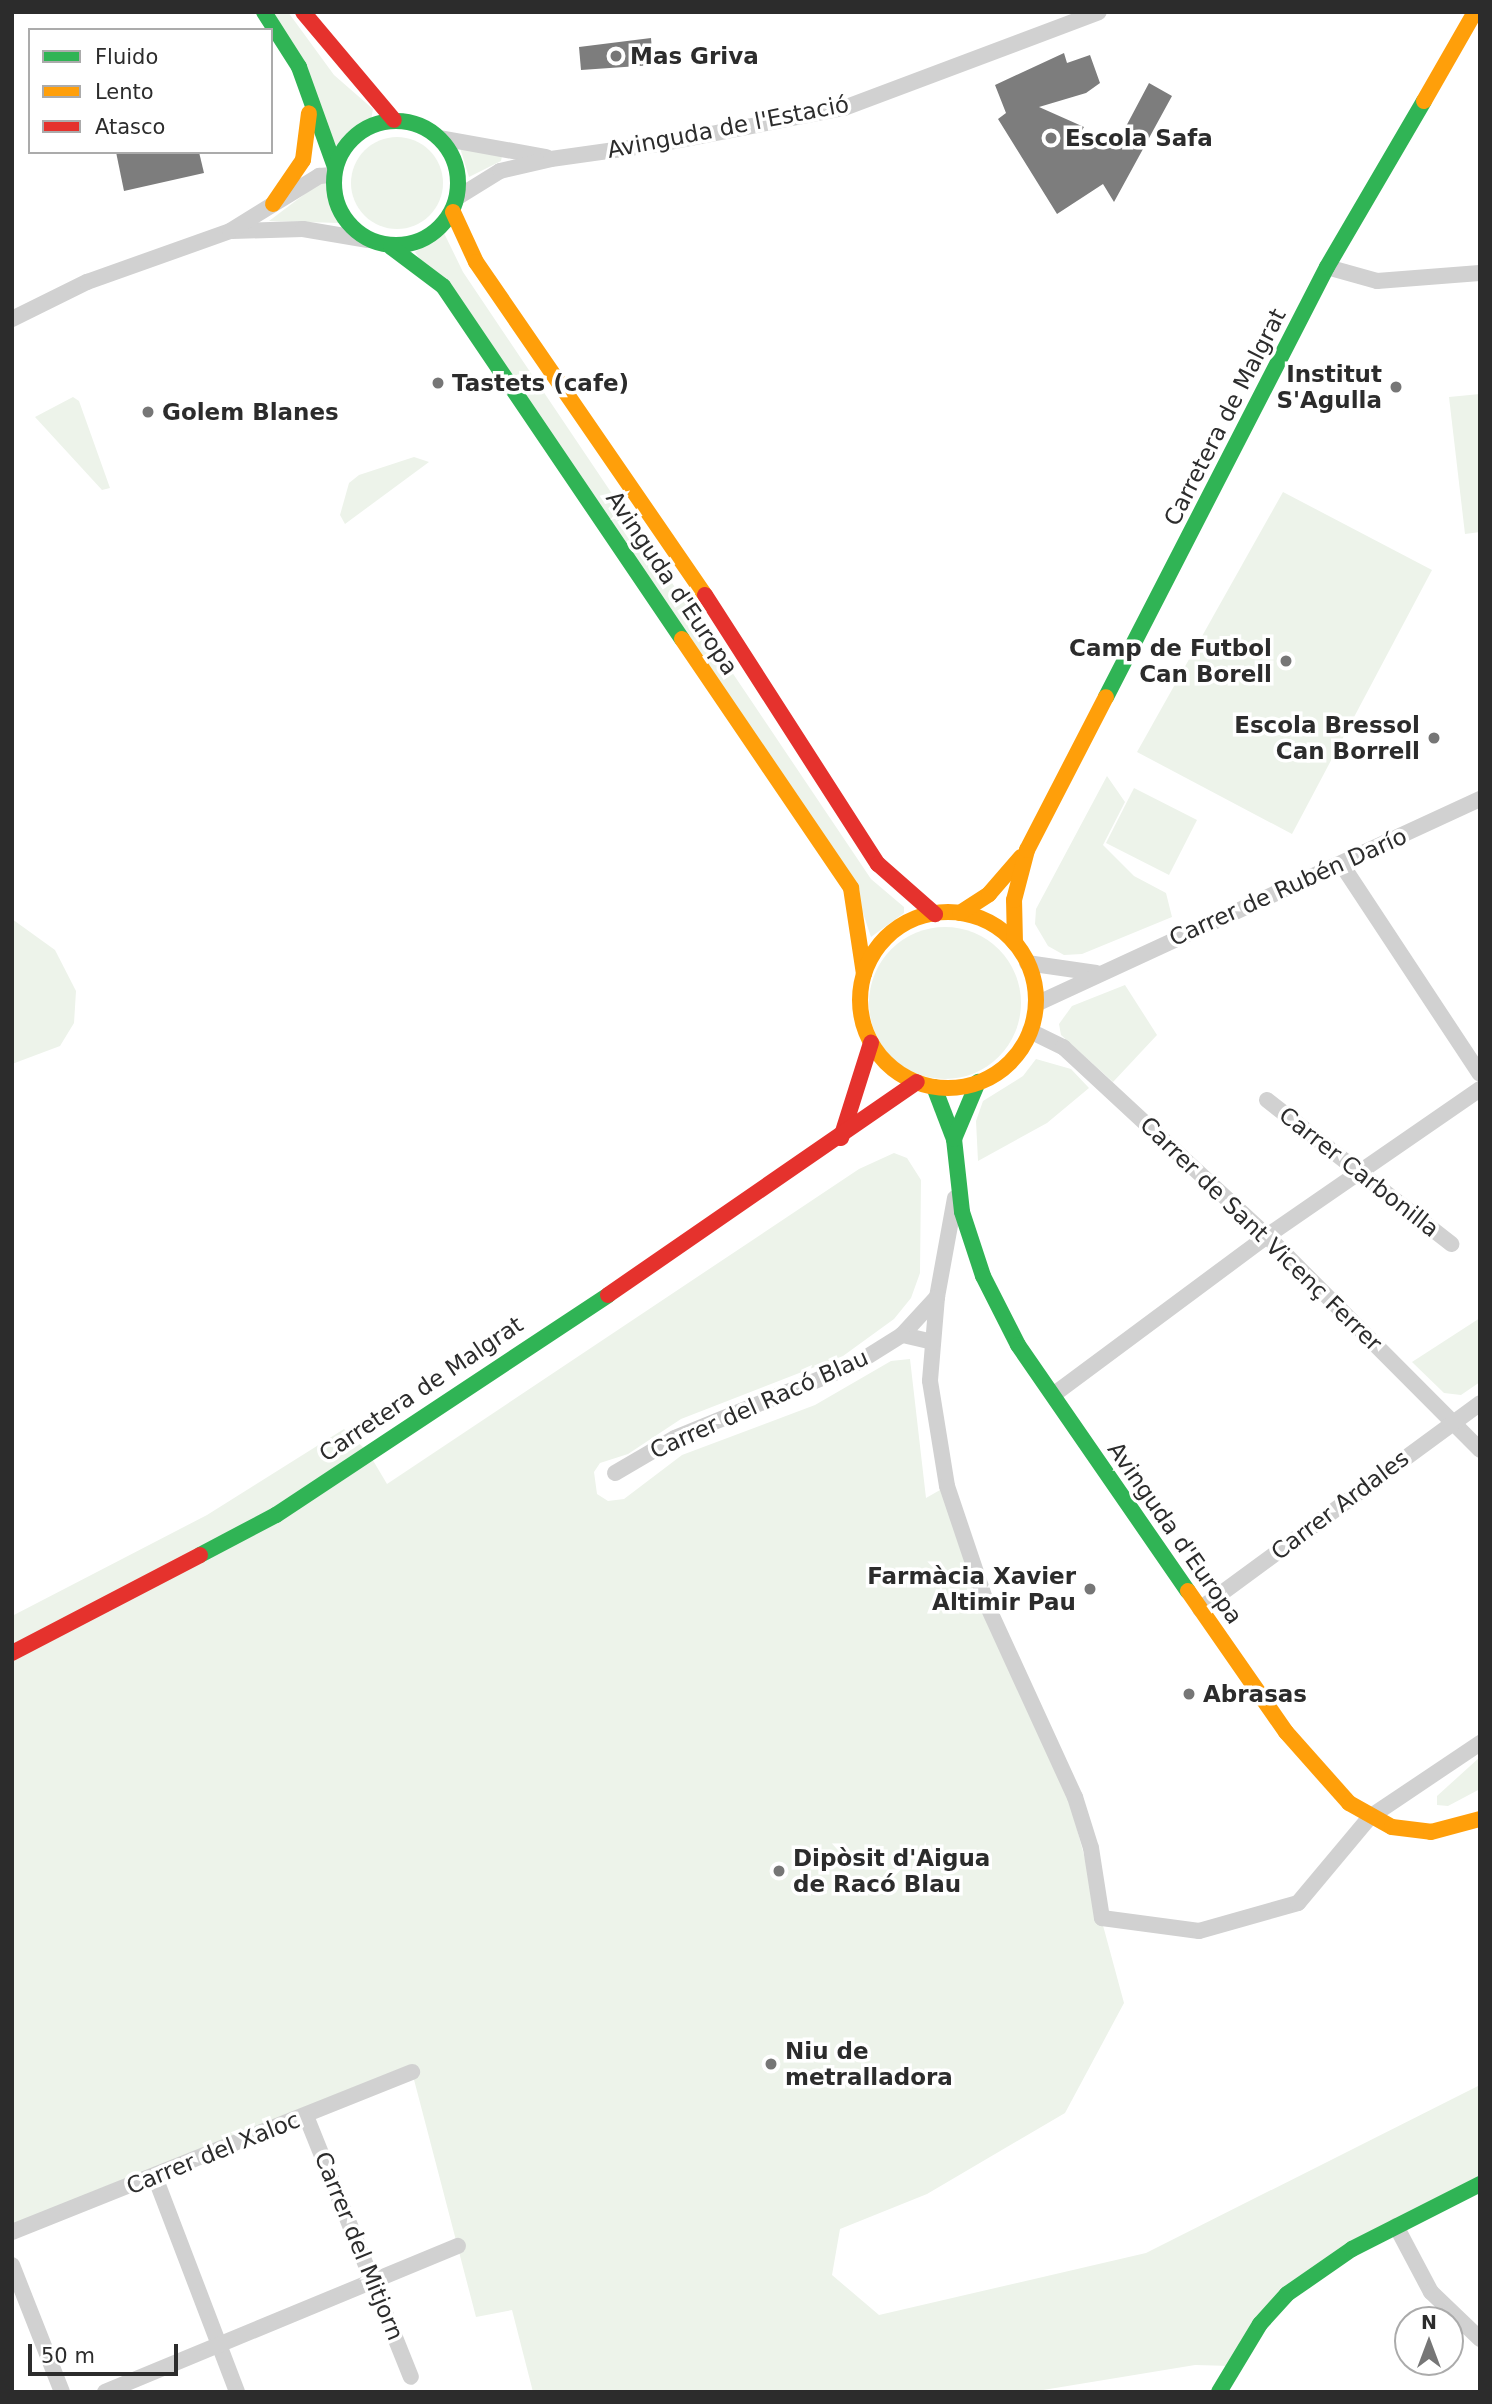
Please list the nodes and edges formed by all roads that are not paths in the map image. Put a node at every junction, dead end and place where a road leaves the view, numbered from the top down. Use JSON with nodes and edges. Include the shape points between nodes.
{"nodes":[{"id":1,"x":264,"y":12,"type":"edge"},
{"id":2,"x":303,"y":12,"type":"edge"},
{"id":3,"x":1099,"y":12,"type":"edge"},
{"id":4,"x":1475,"y":12,"type":"edge"},
{"id":5,"x":310,"y":96,"type":"junction"},
{"id":6,"x":394,"y":120,"type":"junction"},
{"id":7,"x":440,"y":138,"type":"junction"},
{"id":8,"x":551,"y":159,"type":"junction"},
{"id":9,"x":334,"y":171,"type":"junction"},
{"id":10,"x":273,"y":204,"type":"junction"},
{"id":11,"x":456,"y":204,"type":"junction"},
{"id":12,"x":230,"y":231,"type":"junction"},
{"id":13,"x":369,"y":240,"type":"junction"},
{"id":14,"x":391,"y":247,"type":"junction"},
{"id":15,"x":1327,"y":267,"type":"junction"},
{"id":16,"x":1480,"y":273,"type":"edge"},
{"id":17,"x":12,"y":319,"type":"edge"},
{"id":18,"x":1480,"y":799,"type":"edge"},
{"id":19,"x":1027,"y":850,"type":"junction"},
{"id":20,"x":1342,"y":865,"type":"junction"},
{"id":21,"x":935,"y":914,"type":"junction"},
{"id":22,"x":960,"y":914,"type":"junction"},
{"id":23,"x":1015,"y":943,"type":"junction"},
{"id":24,"x":1027,"y":963,"type":"junction"},
{"id":25,"x":1096,"y":973,"type":"junction"},
{"id":26,"x":864,"y":974,"type":"junction"},
{"id":27,"x":1036,"y":1004,"type":"junction"},
{"id":28,"x":1030,"y":1031,"type":"junction"},
{"id":29,"x":871,"y":1042,"type":"junction"},
{"id":30,"x":1480,"y":1074,"type":"edge"},
{"id":31,"x":917,"y":1082,"type":"junction"},
{"id":32,"x":978,"y":1082,"type":"junction"},
{"id":33,"x":934,"y":1087,"type":"junction"},
{"id":34,"x":1480,"y":1089,"type":"edge"},
{"id":35,"x":1267,"y":1100,"type":"dead end"},
{"id":36,"x":841,"y":1138,"type":"junction"},
{"id":37,"x":954,"y":1139,"type":"junction"},
{"id":38,"x":1358,"y":1173,"type":"junction"},
{"id":39,"x":957,"y":1179,"type":"junction"},
{"id":40,"x":1266,"y":1236,"type":"junction"},
{"id":41,"x":1451,"y":1244,"type":"dead end"},
{"id":42,"x":937,"y":1297,"type":"junction"},
{"id":43,"x":902,"y":1335,"type":"junction"},
{"id":44,"x":933,"y":1342,"type":"junction"},
{"id":45,"x":1053,"y":1395,"type":"junction"},
{"id":46,"x":1480,"y":1403,"type":"edge"},
{"id":47,"x":1454,"y":1420,"type":"junction"},
{"id":48,"x":1480,"y":1450,"type":"edge"},
{"id":49,"x":615,"y":1473,"type":"dead end"},
{"id":50,"x":1200,"y":1609,"type":"junction"},
{"id":51,"x":12,"y":1653,"type":"edge"},
{"id":52,"x":1480,"y":1743,"type":"edge"},
{"id":53,"x":1370,"y":1817,"type":"junction"},
{"id":54,"x":1480,"y":1819,"type":"edge"},
{"id":55,"x":412,"y":2072,"type":"dead end"},
{"id":56,"x":306,"y":2116,"type":"junction"},
{"id":57,"x":155,"y":2177,"type":"junction"},
{"id":58,"x":1480,"y":2184,"type":"edge"},
{"id":59,"x":1396,"y":2225,"type":"junction"},
{"id":60,"x":12,"y":2232,"type":"edge"},
{"id":61,"x":458,"y":2246,"type":"dead end"},
{"id":62,"x":12,"y":2265,"type":"edge"},
{"id":63,"x":374,"y":2278,"type":"junction"},
{"id":64,"x":1480,"y":2339,"type":"edge"},
{"id":65,"x":218,"y":2345,"type":"junction"},
{"id":66,"x":411,"y":2377,"type":"dead end"},
{"id":67,"x":62,"y":2392,"type":"edge"},
{"id":68,"x":105,"y":2392,"type":"edge"},
{"id":69,"x":237,"y":2392,"type":"edge"},
{"id":70,"x":1219,"y":2392,"type":"edge"}],
"edges":[{"from":1,"to":5,"type":"street","via":[[299,67]]},
{"from":2,"to":6,"type":"street"},
{"from":3,"to":8,"type":"street","name":"Avinguda de l'Estació","via":[[844,108],[665,143]]},
{"from":4,"to":15,"type":"street","name":"Carretera de Malgrat"},
{"from":5,"to":9,"type":"street"},
{"from":5,"to":10,"type":"street","via":[[303,160]]},
{"from":6,"to":7,"type":"street","via":[[419,125]]},
{"from":6,"to":9,"type":"street","via":[[368,127],[348,143]]},
{"from":7,"to":8,"type":"street","name":"Avinguda de l'Estació"},
{"from":7,"to":11,"type":"street","via":[[456,166]]},
{"from":8,"to":11,"type":"street","name":"Avinguda de l'Estació","via":[[500,171]]},
{"from":9,"to":10,"type":"street"},
{"from":9,"to":13,"type":"street","via":[[335,201],[348,224]]},
{"from":10,"to":12,"type":"street"},
{"from":11,"to":14,"type":"street","via":[[439,227]]},
{"from":11,"to":21,"type":"street","name":"Avinguda d'Europa","via":[[476,262],[717,612],[878,864]]},
{"from":12,"to":13,"type":"street","via":[[303,229]]},
{"from":12,"to":17,"type":"street","via":[[87,282]]},
{"from":13,"to":14,"type":"street"},
{"from":14,"to":26,"type":"street","name":"Avinguda d'Europa","via":[[443,286],[851,888]]},
{"from":15,"to":16,"type":"street","via":[[1377,281]]},
{"from":15,"to":19,"type":"street","name":"Carretera de Malgrat"},
{"from":18,"to":20,"type":"street","name":"Carrer de Rubén Darío"},
{"from":19,"to":22,"type":"street","name":"Carretera de Malgrat","via":[[989,894]]},
{"from":19,"to":23,"type":"street","name":"Carretera de Malgrat","via":[[1014,900]]},
{"from":20,"to":25,"type":"street","name":"Carrer de Rubén Darío"},
{"from":20,"to":30,"type":"street"},
{"from":21,"to":22,"type":"street"},
{"from":21,"to":26,"type":"street","via":[[891,934]]},
{"from":22,"to":23,"type":"street","via":[[983,920]]},
{"from":23,"to":24,"type":"street"},
{"from":24,"to":25,"type":"street"},
{"from":24,"to":27,"type":"street"},
{"from":25,"to":27,"type":"street","name":"Carrer de Rubén Darío"},
{"from":26,"to":29,"type":"street","via":[[861,1009]]},
{"from":27,"to":28,"type":"street"},
{"from":28,"to":32,"type":"street","via":[[1010,1062]]},
{"from":28,"to":40,"type":"street","name":"Carrer de Sant Vicenç Ferrer","via":[[1063,1046]]},
{"from":29,"to":31,"type":"street","via":[[886,1062]]},
{"from":29,"to":36,"type":"street"},
{"from":31,"to":33,"type":"street"},
{"from":31,"to":36,"type":"street","name":"Carretera de Malgrat"},
{"from":32,"to":33,"type":"street"},
{"from":32,"to":37,"type":"street","name":"Avinguda d'Europa"},
{"from":33,"to":37,"type":"street","name":"Avinguda d'Europa"},
{"from":34,"to":38,"type":"street"},
{"from":35,"to":38,"type":"street","name":"Carrer Carbonilla"},
{"from":36,"to":51,"type":"street","name":"Carretera de Malgrat","via":[[276,1515]]},
{"from":37,"to":39,"type":"street","name":"Avinguda d'Europa"},
{"from":38,"to":40,"type":"street"},
{"from":38,"to":41,"type":"street","name":"Carrer Carbonilla"},
{"from":39,"to":42,"type":"street"},
{"from":39,"to":45,"type":"street","name":"Avinguda d'Europa","via":[[983,1276],[1018,1345]]},
{"from":40,"to":45,"type":"street"},
{"from":40,"to":47,"type":"street","name":"Carrer de Sant Vicenç Ferrer"},
{"from":42,"to":43,"type":"street","name":"Carrer del Racó Blau"},
{"from":42,"to":44,"type":"street"},
{"from":43,"to":44,"type":"street"},
{"from":43,"to":49,"type":"street","name":"Carrer del Racó Blau","via":[[854,1365],[675,1438]]},
{"from":44,"to":53,"type":"street","via":[[930,1381],[947,1486],[987,1605],[1075,1797],[1091,1848],[1102,1918],[1199,1931],[1286,1907],[1307,1893]]},
{"from":45,"to":50,"type":"street","name":"Avinguda d'Europa"},
{"from":46,"to":47,"type":"street","name":"Carrer Ardales"},
{"from":47,"to":48,"type":"street","name":"Carrer de Sant Vicenç Ferrer"},
{"from":47,"to":50,"type":"street","name":"Carrer Ardales"},
{"from":50,"to":53,"type":"street","name":"Avinguda d'Europa","via":[[1326,1781]]},
{"from":52,"to":53,"type":"street"},
{"from":53,"to":54,"type":"street","name":"Avinguda d'Europa","via":[[1392,1827],[1431,1832]]},
{"from":55,"to":56,"type":"street","name":"Carrer del Xaloc"},
{"from":56,"to":57,"type":"street","name":"Carrer del Xaloc"},
{"from":56,"to":63,"type":"street","name":"Carrer del Mitjorn"},
{"from":57,"to":60,"type":"street","name":"Carrer del Xaloc"},
{"from":57,"to":65,"type":"street"},
{"from":58,"to":59,"type":"street"},
{"from":59,"to":64,"type":"street","via":[[1431,2292]]},
{"from":59,"to":70,"type":"street","via":[[1287,2294],[1260,2324]]},
{"from":61,"to":63,"type":"street"},
{"from":62,"to":67,"type":"street"},
{"from":63,"to":65,"type":"street"},
{"from":63,"to":66,"type":"street","name":"Carrer del Mitjorn"},
{"from":65,"to":68,"type":"street"},
{"from":65,"to":69,"type":"street"}]}
